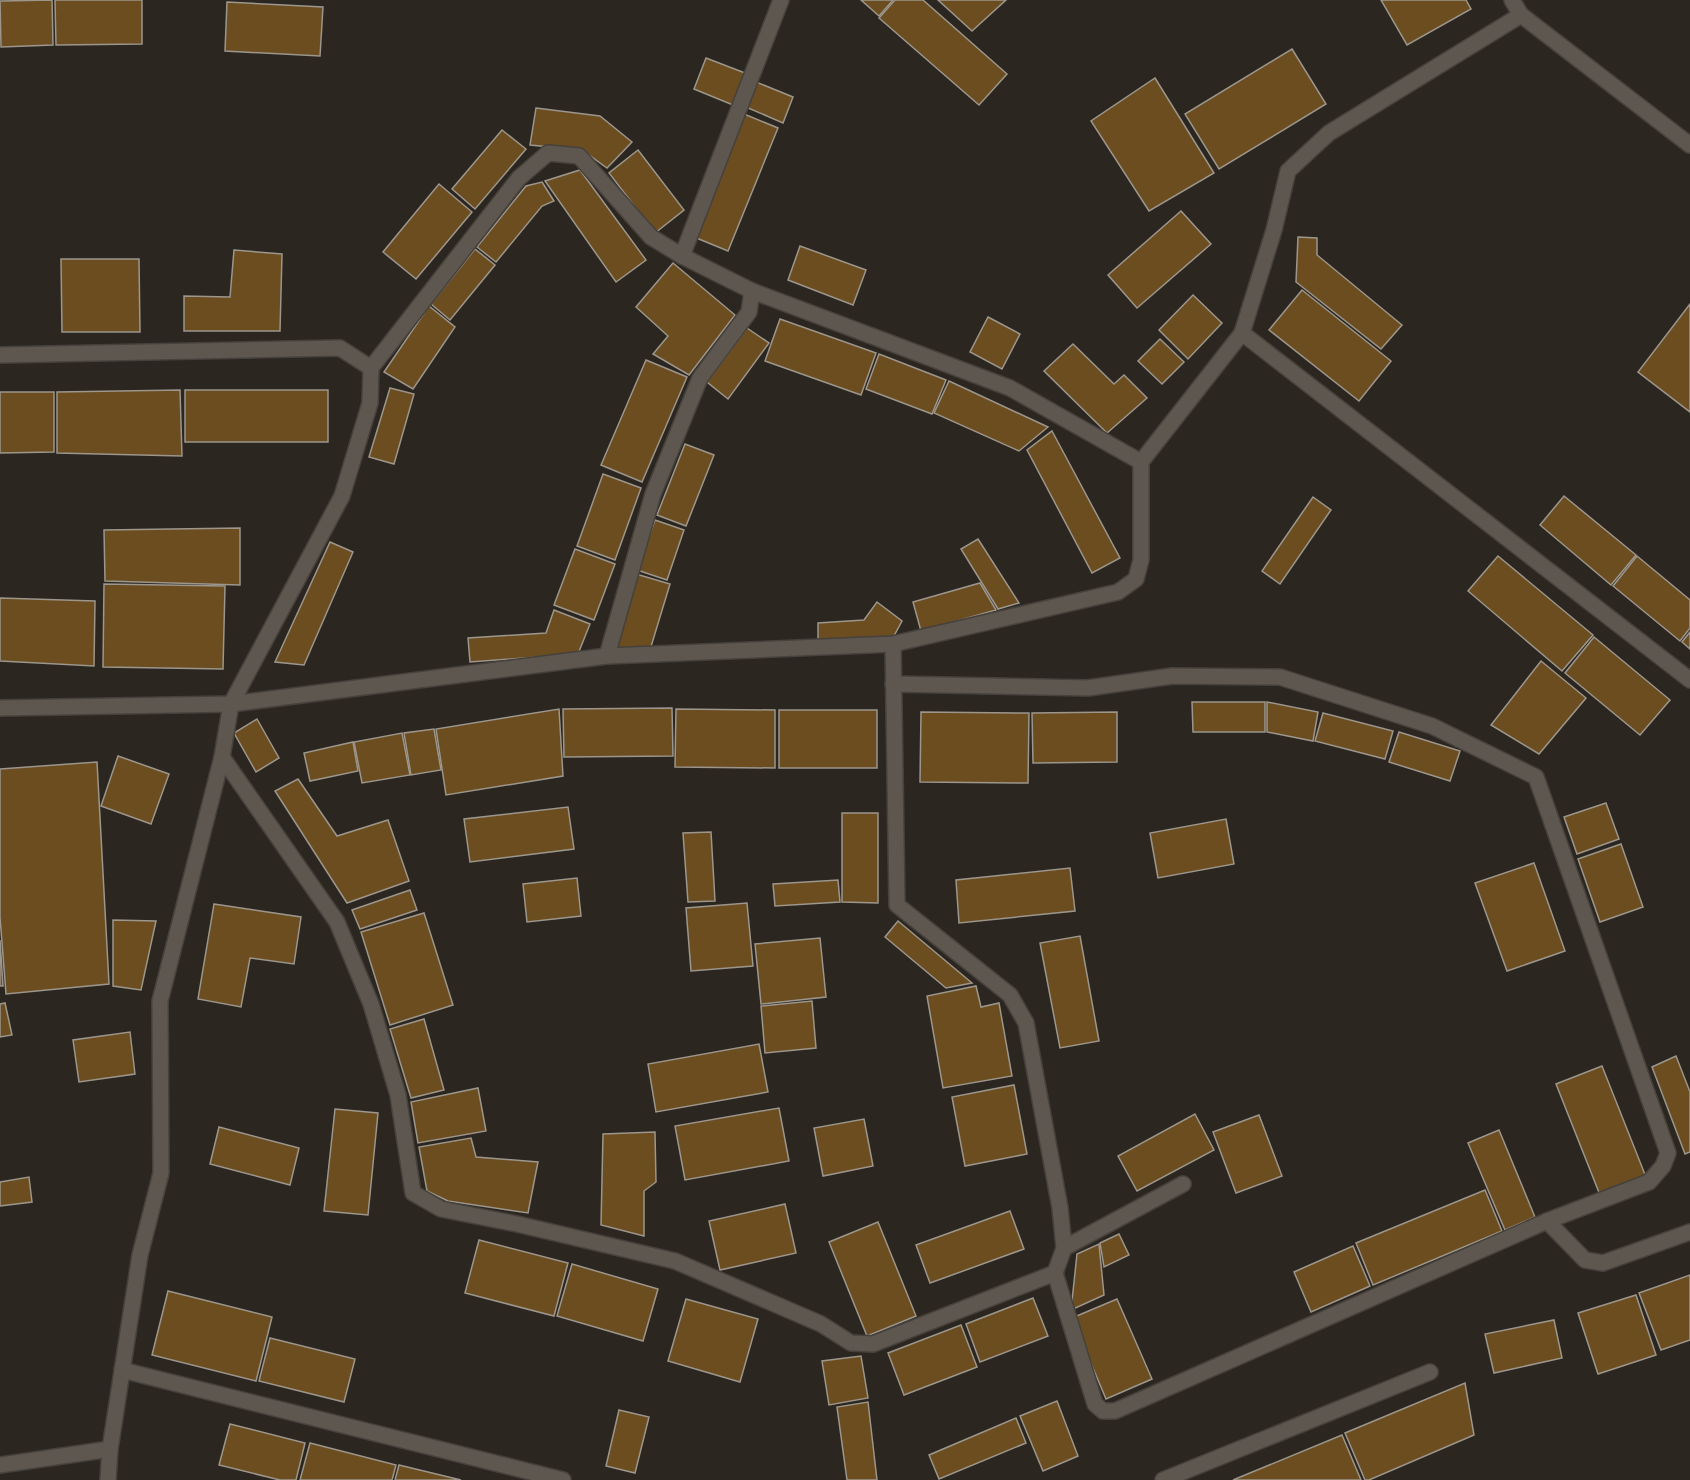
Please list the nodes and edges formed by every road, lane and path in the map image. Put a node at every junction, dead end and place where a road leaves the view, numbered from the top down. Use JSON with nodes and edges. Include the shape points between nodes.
{"nodes":[{"id":1,"x":781,"y":0,"type":"edge"},
{"id":2,"x":1512,"y":0,"type":"edge"},
{"id":3,"x":1521,"y":15,"type":"junction"},
{"id":4,"x":1690,"y":145,"type":"edge"},
{"id":5,"x":682,"y":256,"type":"junction"},
{"id":6,"x":752,"y":291,"type":"junction"},
{"id":7,"x":1242,"y":333,"type":"junction"},
{"id":8,"x":0,"y":355,"type":"edge"},
{"id":9,"x":371,"y":368,"type":"junction"},
{"id":10,"x":1141,"y":462,"type":"junction"},
{"id":11,"x":893,"y":644,"type":"junction"},
{"id":12,"x":607,"y":656,"type":"junction"},
{"id":13,"x":1690,"y":680,"type":"edge"},
{"id":14,"x":893,"y":684,"type":"junction"},
{"id":15,"x":231,"y":704,"type":"junction"},
{"id":16,"x":0,"y":708,"type":"edge"},
{"id":17,"x":222,"y":757,"type":"junction"},
{"id":18,"x":1183,"y":1184,"type":"dead end"},
{"id":19,"x":1547,"y":1221,"type":"junction"},
{"id":20,"x":1690,"y":1232,"type":"edge"},
{"id":21,"x":1064,"y":1248,"type":"junction"},
{"id":22,"x":1055,"y":1273,"type":"junction"},
{"id":23,"x":122,"y":1370,"type":"junction"},
{"id":24,"x":1430,"y":1372,"type":"dead end"},
{"id":25,"x":110,"y":1449,"type":"junction"},
{"id":26,"x":0,"y":1465,"type":"edge"},
{"id":27,"x":108,"y":1480,"type":"edge"},
{"id":28,"x":563,"y":1480,"type":"edge"},
{"id":29,"x":1163,"y":1480,"type":"edge"}],
"edges":[{"from":1,"to":5,"type":"street"},
{"from":2,"to":3,"type":"street"},
{"from":3,"to":4,"type":"street"},
{"from":3,"to":7,"type":"street","via":[[1329,133],[1288,171]]},
{"from":5,"to":6,"type":"street"},
{"from":5,"to":9,"type":"street","via":[[651,237],[579,156],[548,153],[519,178]]},
{"from":6,"to":10,"type":"street","via":[[1010,388]]},
{"from":6,"to":12,"type":"street","via":[[749,312],[700,378],[653,494]]},
{"from":7,"to":10,"type":"street"},
{"from":7,"to":13,"type":"street"},
{"from":8,"to":9,"type":"street","via":[[340,348]]},
{"from":9,"to":15,"type":"street","via":[[370,403],[342,496]]},
{"from":10,"to":11,"type":"street","via":[[1141,560],[1136,579],[1118,592]]},
{"from":11,"to":12,"type":"street"},
{"from":11,"to":14,"type":"street"},
{"from":12,"to":15,"type":"street"},
{"from":14,"to":19,"type":"street","via":[[1088,688],[1172,676],[1280,677],[1432,726],[1536,777],[1668,1153],[1649,1182]]},
{"from":14,"to":21,"type":"street","via":[[897,905],[1010,995],[1026,1023]]},
{"from":15,"to":16,"type":"street"},
{"from":15,"to":17,"type":"street"},
{"from":17,"to":22,"type":"street","via":[[337,922],[370,1004],[398,1095],[413,1193],[441,1209],[675,1261],[821,1324],[851,1343],[873,1344]]},
{"from":17,"to":23,"type":"street","via":[[160,1001],[161,1173],[140,1255]]},
{"from":18,"to":21,"type":"street"},
{"from":19,"to":20,"type":"street","via":[[1585,1260],[1603,1263]]},
{"from":19,"to":22,"type":"street","via":[[1115,1411],[1103,1411],[1095,1404]]},
{"from":21,"to":22,"type":"street"},
{"from":23,"to":25,"type":"street"},
{"from":23,"to":28,"type":"street"},
{"from":24,"to":29,"type":"street"},
{"from":25,"to":26,"type":"street"},
{"from":25,"to":27,"type":"street"}]}
